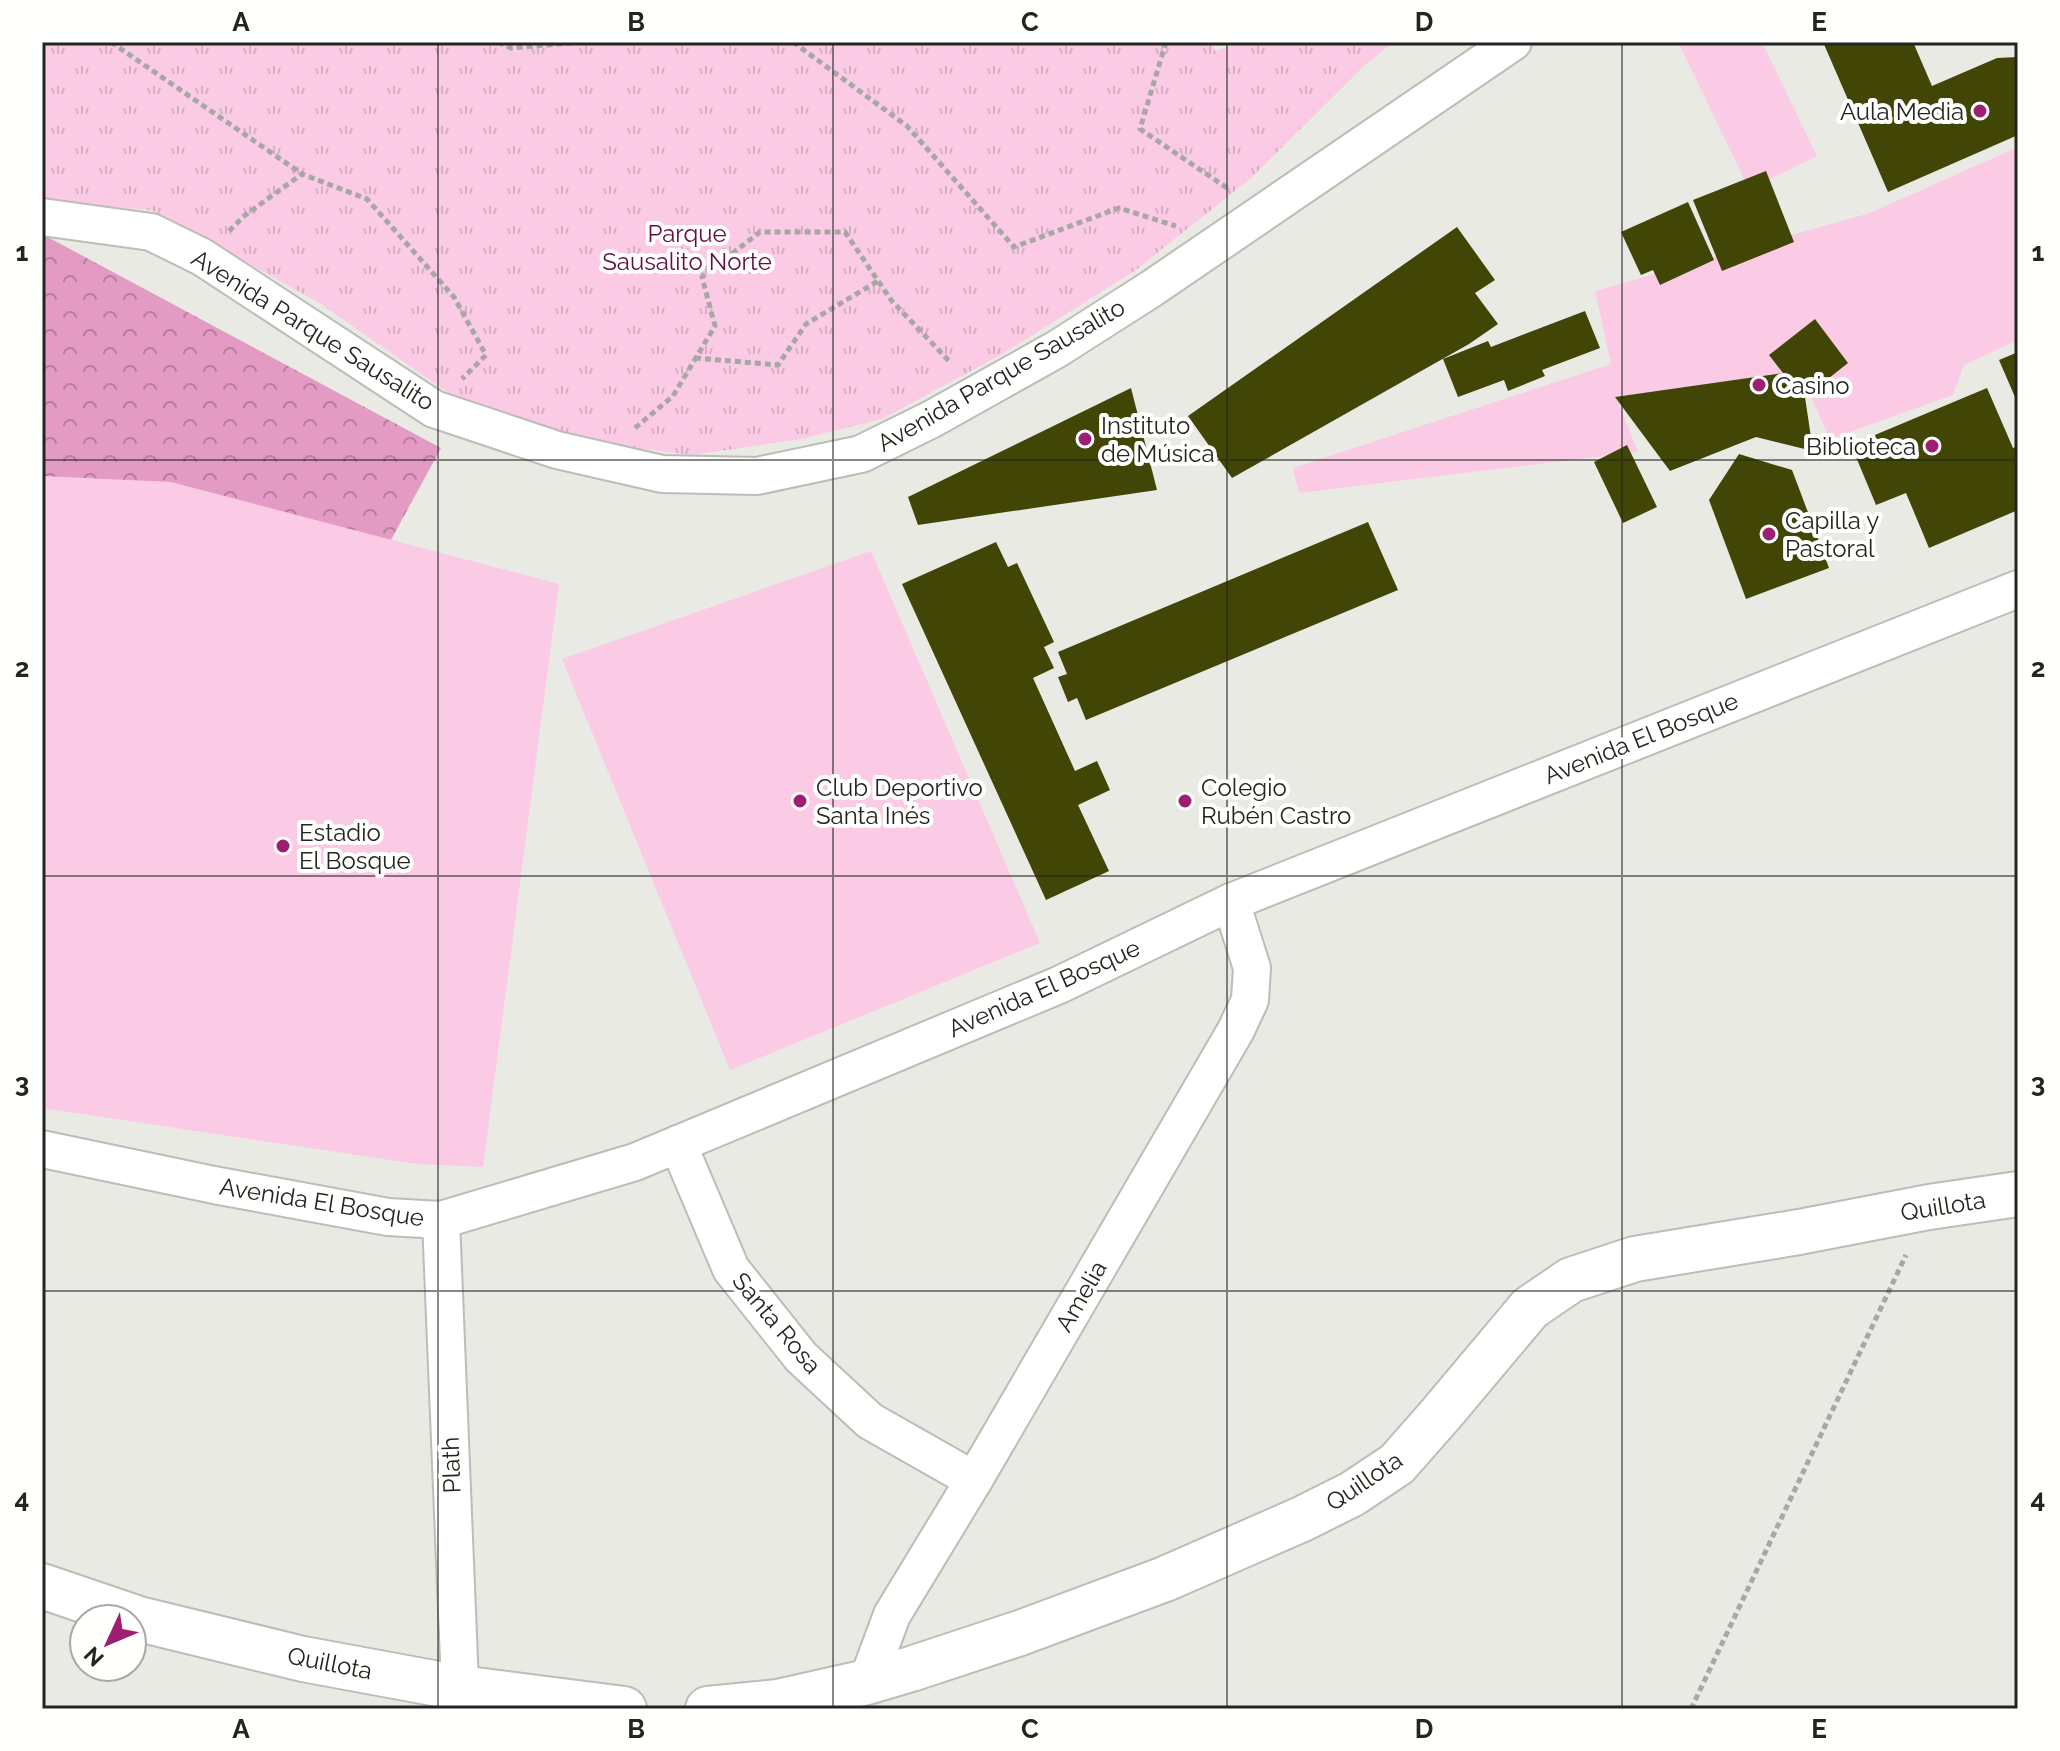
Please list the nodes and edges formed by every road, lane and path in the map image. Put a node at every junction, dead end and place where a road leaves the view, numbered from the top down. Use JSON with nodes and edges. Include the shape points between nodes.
{"nodes":[{"id":1,"x":111,"y":42,"type":"edge"},
{"id":2,"x":498,"y":42,"type":"edge"},
{"id":3,"x":580,"y":42,"type":"edge"},
{"id":4,"x":793,"y":42,"type":"edge"},
{"id":5,"x":1166,"y":42,"type":"edge"},
{"id":6,"x":1513,"y":42,"type":"edge"},
{"id":7,"x":302,"y":174,"type":"junction"},
{"id":8,"x":1264,"y":213,"type":"junction"},
{"id":9,"x":42,"y":217,"type":"edge"},
{"id":10,"x":1222,"y":241,"type":"junction"},
{"id":11,"x":202,"y":257,"type":"junction"},
{"id":12,"x":878,"y":281,"type":"junction"},
{"id":13,"x":695,"y":358,"type":"junction"},
{"id":14,"x":980,"y":393,"type":"junction"},
{"id":15,"x":434,"y":409,"type":"junction"},
{"id":16,"x":597,"y":459,"type":"junction"},
{"id":17,"x":2018,"y":589,"type":"edge"},
{"id":18,"x":1231,"y":902,"type":"junction"},
{"id":19,"x":678,"y":1144,"type":"junction"},
{"id":20,"x":42,"y":1149,"type":"edge"},
{"id":21,"x":2018,"y":1194,"type":"edge"},
{"id":22,"x":1929,"y":1207,"type":"junction"},
{"id":23,"x":441,"y":1220,"type":"junction"},
{"id":24,"x":974,"y":1480,"type":"junction"},
{"id":25,"x":42,"y":1586,"type":"edge"},
{"id":26,"x":867,"y":1682,"type":"junction"},
{"id":27,"x":461,"y":1699,"type":"edge"},
{"id":28,"x":779,"y":1705,"type":"edge"},
{"id":29,"x":624,"y":1709,"type":"edge"},
{"id":30,"x":708,"y":1709,"type":"edge"},
{"id":31,"x":1691,"y":1709,"type":"edge"}],
"edges":[{"from":1,"to":7,"type":"path"},
{"from":2,"to":3,"type":"path","via":[[511,48]]},
{"from":4,"to":10,"type":"path","via":[[907,126],[1014,247],[1119,208]]},
{"from":5,"to":8,"type":"path","via":[[1140,129]]},
{"from":6,"to":8,"type":"street","name":"Avenida Parque Sausalito"},
{"from":7,"to":11,"type":"path","via":[[244,216]]},
{"from":7,"to":15,"type":"path","via":[[367,199],[461,309],[486,355]]},
{"from":8,"to":10,"type":"street","name":"Avenida Parque Sausalito"},
{"from":9,"to":11,"type":"street","name":"Avenida Parque Sausalito","via":[[151,232]]},
{"from":10,"to":14,"type":"street","name":"Avenida Parque Sausalito"},
{"from":11,"to":15,"type":"street","name":"Avenida Parque Sausalito"},
{"from":12,"to":13,"type":"path","via":[[806,324],[778,365]]},
{"from":12,"to":13,"type":"path","via":[[845,232],[760,232],[702,277],[715,326]]},
{"from":12,"to":14,"type":"path"},
{"from":13,"to":16,"type":"path","via":[[673,396]]},
{"from":14,"to":16,"type":"street","name":"Avenida Parque Sausalito","via":[[861,454],[757,476],[662,474]]},
{"from":15,"to":16,"type":"street","name":"Avenida Parque Sausalito"},
{"from":17,"to":18,"type":"street","name":"Avenida El Bosque"},
{"from":18,"to":19,"type":"street","name":"Avenida El Bosque","via":[[1059,985]]},
{"from":18,"to":24,"type":"street","name":"Amelia","via":[[1252,968],[1250,1000]]},
{"from":19,"to":23,"type":"street","name":"Avenida El Bosque","via":[[635,1162]]},
{"from":19,"to":24,"type":"street","name":"Santa Rosa","via":[[731,1269],[801,1357],[870,1421]]},
{"from":20,"to":23,"type":"street","name":"Avenida El Bosque","via":[[388,1217]]},
{"from":21,"to":22,"type":"main road","name":"Quillota"},
{"from":22,"to":26,"type":"main road","name":"Quillota","via":[[1635,1259],[1571,1280],[1530,1308],[1397,1464],[1352,1494],[1165,1579]]},
{"from":22,"to":31,"type":"path"},
{"from":23,"to":27,"type":"street","name":"Plath"},
{"from":24,"to":26,"type":"street","name":"Amelia","via":[[892,1615]]},
{"from":25,"to":27,"type":"main road","name":"Quillota","via":[[139,1619]]},
{"from":26,"to":28,"type":"main road","name":"Quillota"},
{"from":27,"to":29,"type":"main road","name":"Quillota"},
{"from":28,"to":30,"type":"main road","name":"Quillota"}]}
